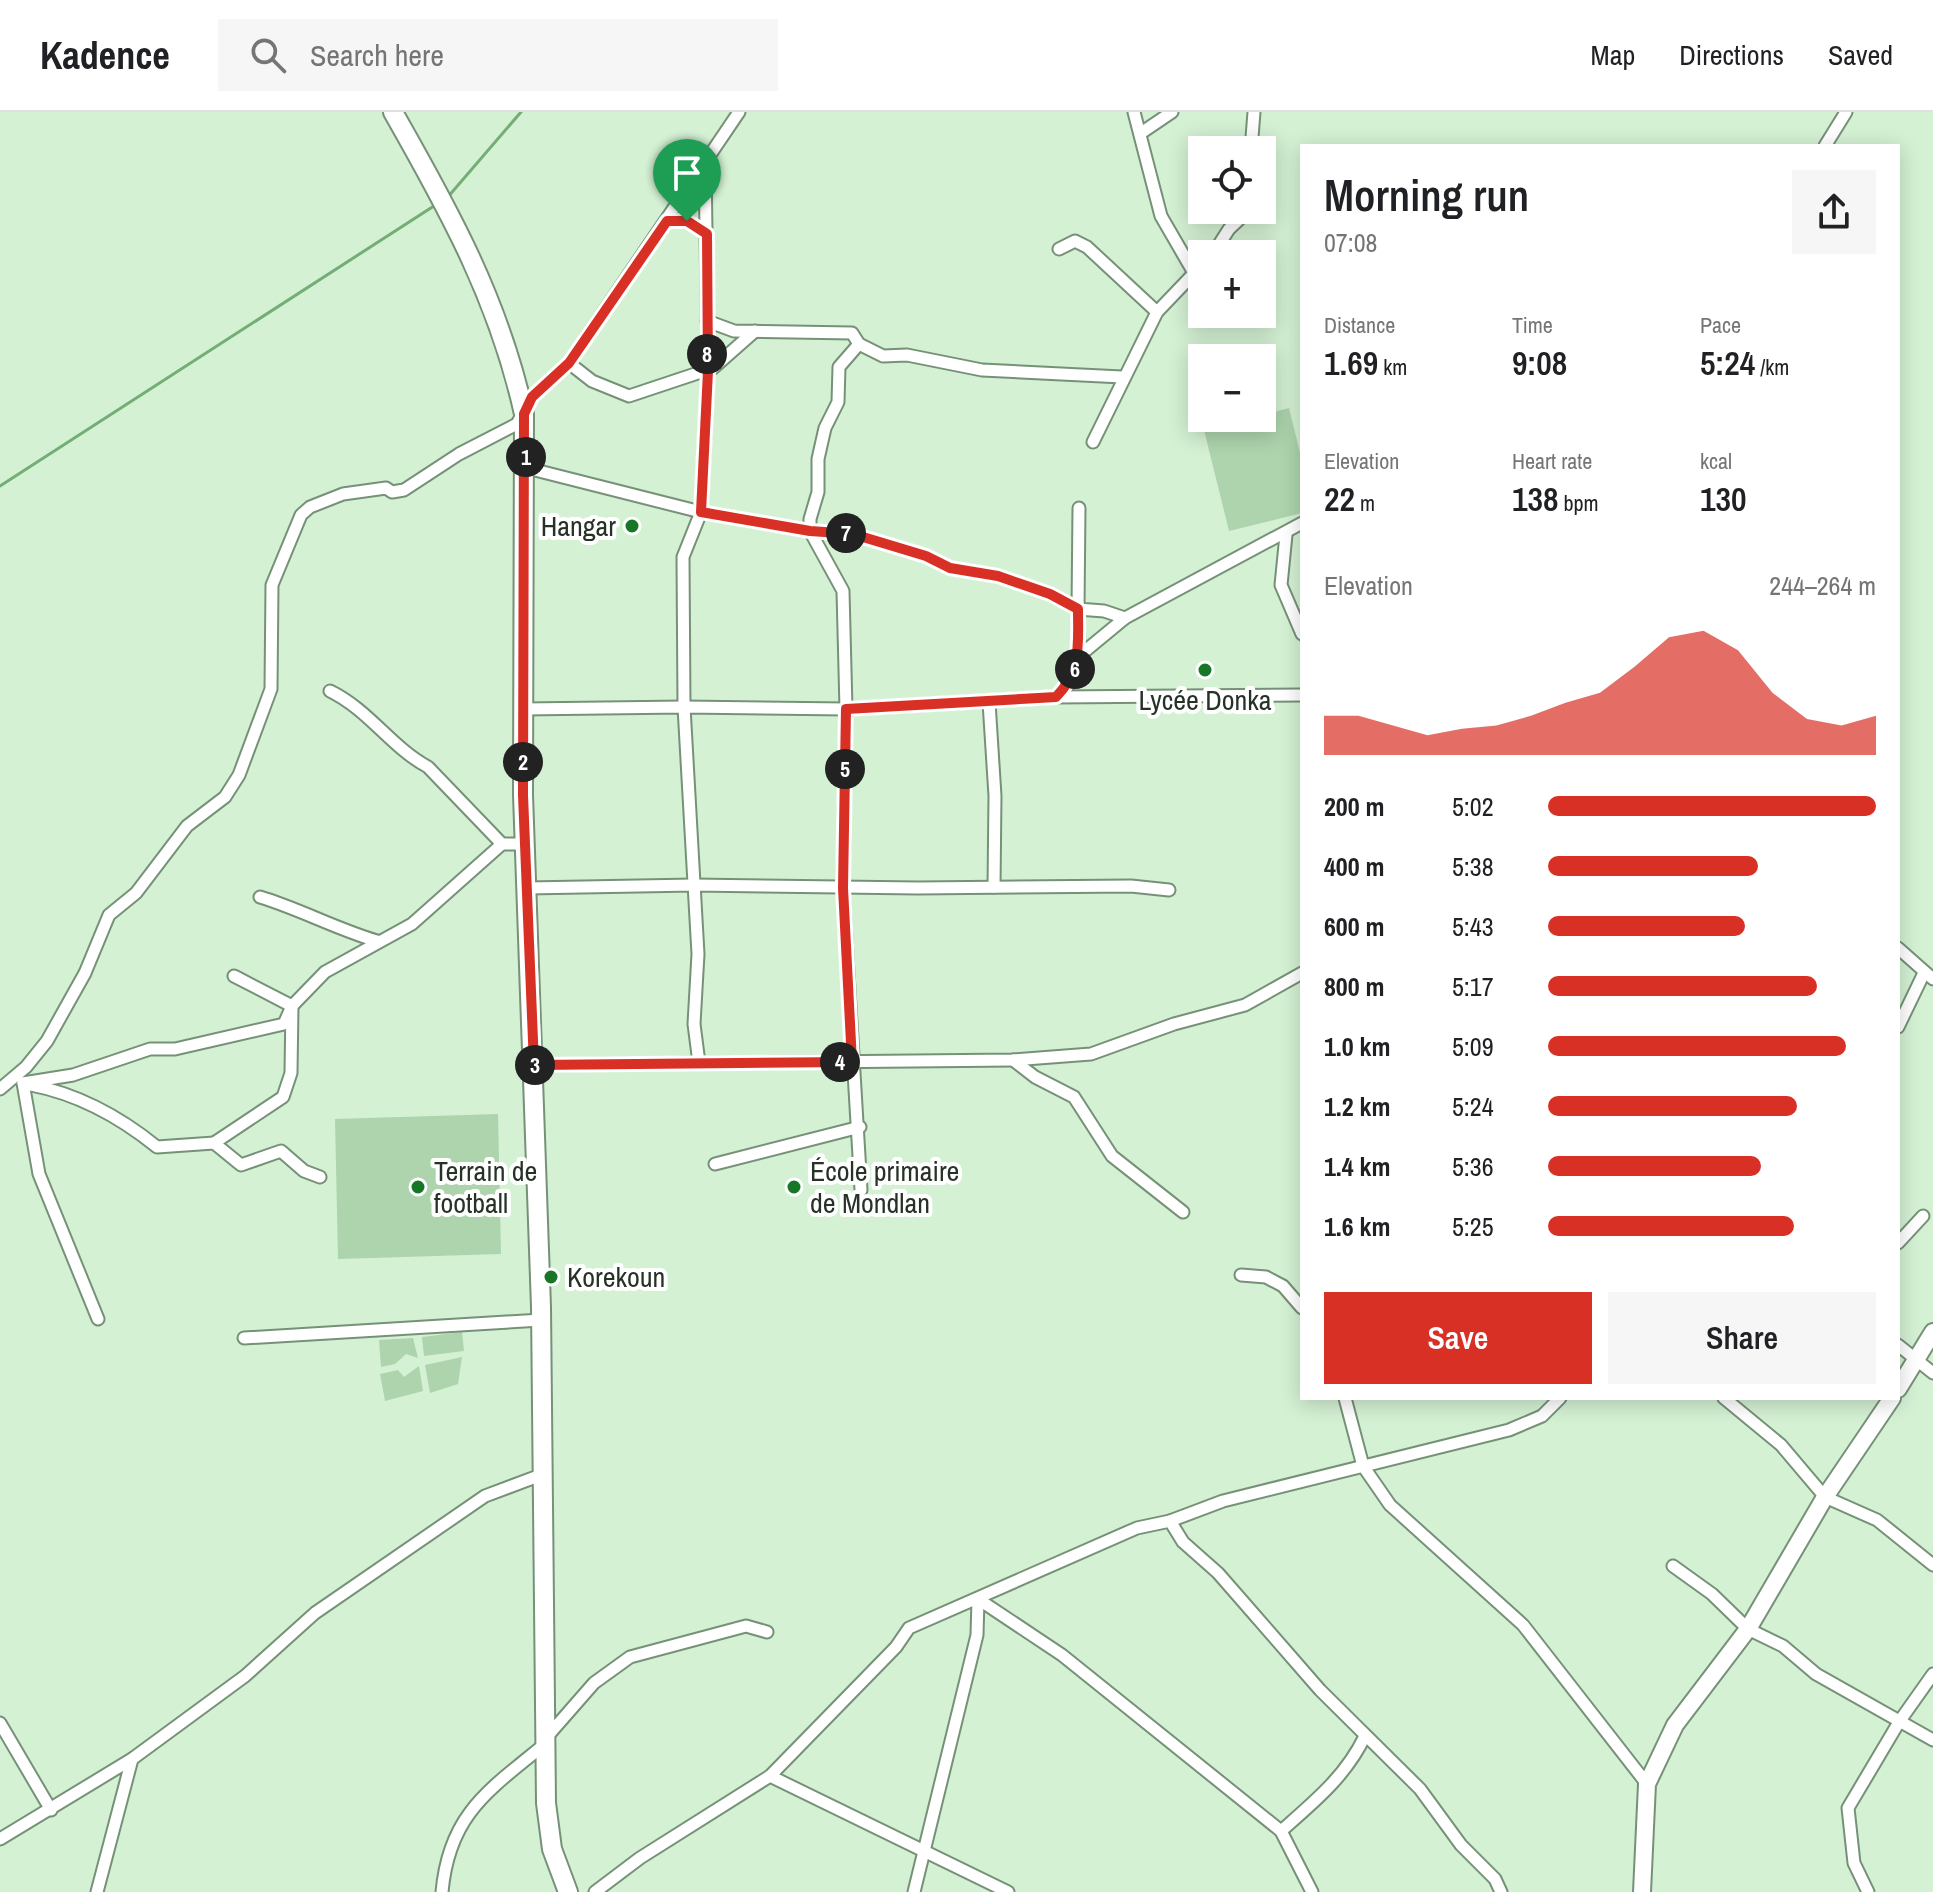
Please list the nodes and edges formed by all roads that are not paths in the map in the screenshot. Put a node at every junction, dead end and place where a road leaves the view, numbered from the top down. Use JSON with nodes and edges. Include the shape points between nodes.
{"nodes":[{"id":1,"x":393,"y":112,"type":"edge"},
{"id":2,"x":739,"y":112,"type":"edge"},
{"id":3,"x":1134,"y":112,"type":"edge"},
{"id":4,"x":1172,"y":112,"type":"edge"},
{"id":5,"x":1254,"y":112,"type":"edge"},
{"id":6,"x":1846,"y":112,"type":"edge"},
{"id":7,"x":1141,"y":133,"type":"junction"},
{"id":8,"x":1252,"y":136,"type":"edge"},
{"id":9,"x":1826,"y":144,"type":"edge"},
{"id":10,"x":705,"y":161,"type":"junction"},
{"id":11,"x":667,"y":221,"type":"junction"},
{"id":12,"x":1234,"y":224,"type":"edge"},
{"id":13,"x":707,"y":234,"type":"junction"},
{"id":14,"x":1222,"y":240,"type":"edge"},
{"id":15,"x":1059,"y":249,"type":"dead end"},
{"id":16,"x":1188,"y":255,"type":"edge"},
{"id":17,"x":1188,"y":279,"type":"edge"},
{"id":18,"x":1157,"y":312,"type":"junction"},
{"id":19,"x":707,"y":321,"type":"junction"},
{"id":20,"x":755,"y":331,"type":"junction"},
{"id":21,"x":859,"y":344,"type":"junction"},
{"id":22,"x":569,"y":363,"type":"junction"},
{"id":23,"x":708,"y":371,"type":"junction"},
{"id":24,"x":1122,"y":377,"type":"junction"},
{"id":25,"x":524,"y":414,"type":"junction"},
{"id":26,"x":1093,"y":442,"type":"dead end"},
{"id":27,"x":527,"y":468,"type":"junction"},
{"id":28,"x":1079,"y":508,"type":"dead end"},
{"id":29,"x":701,"y":512,"type":"junction"},
{"id":30,"x":1300,"y":524,"type":"edge"},
{"id":31,"x":810,"y":531,"type":"junction"},
{"id":32,"x":1286,"y":535,"type":"junction"},
{"id":33,"x":1078,"y":609,"type":"junction"},
{"id":34,"x":1125,"y":618,"type":"junction"},
{"id":35,"x":1300,"y":629,"type":"edge"},
{"id":36,"x":1079,"y":656,"type":"junction"},
{"id":37,"x":330,"y":691,"type":"dead end"},
{"id":38,"x":1300,"y":695,"type":"edge"},
{"id":39,"x":1056,"y":697,"type":"junction"},
{"id":40,"x":989,"y":702,"type":"junction"},
{"id":41,"x":684,"y":707,"type":"junction"},
{"id":42,"x":523,"y":709,"type":"junction"},
{"id":43,"x":846,"y":709,"type":"junction"},
{"id":44,"x":502,"y":844,"type":"junction"},
{"id":45,"x":525,"y":844,"type":"junction"},
{"id":46,"x":694,"y":885,"type":"junction"},
{"id":47,"x":994,"y":887,"type":"junction"},
{"id":48,"x":527,"y":888,"type":"junction"},
{"id":49,"x":843,"y":888,"type":"junction"},
{"id":50,"x":1169,"y":890,"type":"dead end"},
{"id":51,"x":260,"y":897,"type":"dead end"},
{"id":52,"x":377,"y":941,"type":"junction"},
{"id":53,"x":1900,"y":950,"type":"edge"},
{"id":54,"x":1300,"y":974,"type":"edge"},
{"id":55,"x":234,"y":976,"type":"dead end"},
{"id":56,"x":1929,"y":976,"type":"edge"},
{"id":57,"x":292,"y":1006,"type":"junction"},
{"id":58,"x":1900,"y":1024,"type":"edge"},
{"id":59,"x":1013,"y":1060,"type":"junction"},
{"id":60,"x":852,"y":1062,"type":"junction"},
{"id":61,"x":699,"y":1063,"type":"junction"},
{"id":62,"x":534,"y":1065,"type":"junction"},
{"id":63,"x":23,"y":1083,"type":"junction"},
{"id":64,"x":0,"y":1089,"type":"edge"},
{"id":65,"x":860,"y":1127,"type":"junction"},
{"id":66,"x":214,"y":1143,"type":"junction"},
{"id":67,"x":715,"y":1164,"type":"dead end"},
{"id":68,"x":320,"y":1177,"type":"dead end"},
{"id":69,"x":861,"y":1190,"type":"dead end"},
{"id":70,"x":1183,"y":1212,"type":"dead end"},
{"id":71,"x":1923,"y":1216,"type":"dead end"},
{"id":72,"x":1900,"y":1241,"type":"edge"},
{"id":73,"x":1241,"y":1275,"type":"dead end"},
{"id":74,"x":1300,"y":1306,"type":"edge"},
{"id":75,"x":98,"y":1319,"type":"dead end"},
{"id":76,"x":541,"y":1320,"type":"junction"},
{"id":77,"x":1933,"y":1332,"type":"edge"},
{"id":78,"x":244,"y":1338,"type":"dead end"},
{"id":79,"x":1900,"y":1347,"type":"edge"},
{"id":80,"x":1917,"y":1360,"type":"junction"},
{"id":81,"x":1933,"y":1373,"type":"edge"},
{"id":82,"x":1900,"y":1386,"type":"edge"},
{"id":83,"x":1346,"y":1400,"type":"edge"},
{"id":84,"x":1558,"y":1400,"type":"edge"},
{"id":85,"x":1726,"y":1400,"type":"edge"},
{"id":86,"x":1891,"y":1400,"type":"edge"},
{"id":87,"x":1363,"y":1466,"type":"junction"},
{"id":88,"x":541,"y":1475,"type":"junction"},
{"id":89,"x":1825,"y":1497,"type":"junction"},
{"id":90,"x":1170,"y":1521,"type":"junction"},
{"id":91,"x":1933,"y":1565,"type":"edge"},
{"id":92,"x":1673,"y":1566,"type":"dead end"},
{"id":93,"x":978,"y":1599,"type":"junction"},
{"id":94,"x":1748,"y":1629,"type":"junction"},
{"id":95,"x":767,"y":1632,"type":"dead end"},
{"id":96,"x":1933,"y":1674,"type":"edge"},
{"id":97,"x":1899,"y":1722,"type":"junction"},
{"id":98,"x":0,"y":1723,"type":"edge"},
{"id":99,"x":1365,"y":1736,"type":"junction"},
{"id":100,"x":1933,"y":1740,"type":"edge"},
{"id":101,"x":545,"y":1742,"type":"junction"},
{"id":102,"x":132,"y":1759,"type":"junction"},
{"id":103,"x":770,"y":1776,"type":"junction"},
{"id":104,"x":1647,"y":1784,"type":"junction"},
{"id":105,"x":51,"y":1810,"type":"junction"},
{"id":106,"x":1281,"y":1831,"type":"junction"},
{"id":107,"x":0,"y":1839,"type":"edge"},
{"id":108,"x":925,"y":1853,"type":"junction"},
{"id":109,"x":1640,"y":1891,"type":"edge"},
{"id":110,"x":97,"y":1892,"type":"edge"},
{"id":111,"x":442,"y":1892,"type":"edge"},
{"id":112,"x":568,"y":1892,"type":"edge"},
{"id":113,"x":595,"y":1892,"type":"edge"},
{"id":114,"x":914,"y":1892,"type":"edge"},
{"id":115,"x":1008,"y":1892,"type":"edge"},
{"id":116,"x":1312,"y":1892,"type":"edge"},
{"id":117,"x":1501,"y":1892,"type":"edge"},
{"id":118,"x":1868,"y":1892,"type":"edge"}],
"edges":[{"from":1,"to":25,"type":"main road","via":[[485,284]]},
{"from":2,"to":10,"type":"street"},
{"from":3,"to":7,"type":"street"},
{"from":4,"to":7,"type":"street"},
{"from":5,"to":8,"type":"street"},
{"from":6,"to":9,"type":"street"},
{"from":7,"to":16,"type":"street","via":[[1161,216]]},
{"from":10,"to":11,"type":"street"},
{"from":10,"to":13,"type":"street"},
{"from":11,"to":13,"type":"street","via":[[687,221]]},
{"from":11,"to":22,"type":"street"},
{"from":12,"to":14,"type":"street"},
{"from":13,"to":19,"type":"street"},
{"from":15,"to":18,"type":"street","via":[[1075,241],[1087,247]]},
{"from":17,"to":18,"type":"street"},
{"from":18,"to":24,"type":"street"},
{"from":19,"to":20,"type":"street","via":[[734,331]]},
{"from":19,"to":23,"type":"street"},
{"from":20,"to":21,"type":"street","via":[[852,333]]},
{"from":20,"to":23,"type":"street"},
{"from":21,"to":24,"type":"street","via":[[883,356],[907,355],[982,370]]},
{"from":21,"to":31,"type":"street","via":[[839,367],[838,402],[818,459]]},
{"from":22,"to":23,"type":"street","via":[[592,381],[629,396]]},
{"from":22,"to":25,"type":"street","via":[[532,397]]},
{"from":23,"to":29,"type":"street"},
{"from":24,"to":26,"type":"street"},
{"from":25,"to":27,"type":"main road"},
{"from":25,"to":64,"type":"street","via":[[503,433],[404,490],[367,489],[305,510],[272,585],[271,689],[239,775],[225,797],[196,817],[136,893],[109,915],[85,973],[47,1041]]},
{"from":27,"to":29,"type":"street"},
{"from":27,"to":42,"type":"main road"},
{"from":28,"to":33,"type":"street"},
{"from":29,"to":31,"type":"street"},
{"from":29,"to":41,"type":"street","via":[[683,557]]},
{"from":30,"to":32,"type":"street"},
{"from":31,"to":33,"type":"street","via":[[853,534],[950,568],[998,576]]},
{"from":31,"to":43,"type":"street","via":[[843,591]]},
{"from":32,"to":34,"type":"street"},
{"from":32,"to":35,"type":"street","via":[[1281,585]]},
{"from":33,"to":34,"type":"street"},
{"from":33,"to":36,"type":"street"},
{"from":34,"to":36,"type":"street"},
{"from":36,"to":39,"type":"street","via":[[1068,685]]},
{"from":37,"to":44,"type":"street","via":[[364,712],[428,767]]},
{"from":38,"to":39,"type":"street"},
{"from":39,"to":40,"type":"street"},
{"from":40,"to":43,"type":"street"},
{"from":40,"to":47,"type":"street"},
{"from":41,"to":42,"type":"street"},
{"from":41,"to":43,"type":"street"},
{"from":41,"to":46,"type":"street"},
{"from":42,"to":45,"type":"main road"},
{"from":43,"to":49,"type":"street"},
{"from":44,"to":45,"type":"street"},
{"from":44,"to":52,"type":"street","via":[[412,924]]},
{"from":45,"to":48,"type":"main road"},
{"from":46,"to":48,"type":"street"},
{"from":46,"to":49,"type":"street"},
{"from":46,"to":61,"type":"street"},
{"from":47,"to":49,"type":"street"},
{"from":47,"to":50,"type":"street"},
{"from":48,"to":62,"type":"main road"},
{"from":49,"to":60,"type":"street"},
{"from":51,"to":52,"type":"street"},
{"from":52,"to":57,"type":"street","via":[[325,972]]},
{"from":53,"to":56,"type":"street"},
{"from":54,"to":59,"type":"street","via":[[1245,1005],[1091,1054]]},
{"from":55,"to":57,"type":"street"},
{"from":56,"to":58,"type":"street"},
{"from":57,"to":63,"type":"street","via":[[284,1024],[175,1049],[150,1049],[73,1075]]},
{"from":57,"to":66,"type":"street","via":[[291,1073],[283,1097]]},
{"from":59,"to":60,"type":"street"},
{"from":59,"to":70,"type":"street","via":[[1074,1097],[1112,1156]]},
{"from":60,"to":61,"type":"street"},
{"from":60,"to":65,"type":"street"},
{"from":61,"to":62,"type":"street"},
{"from":62,"to":76,"type":"main road"},
{"from":63,"to":66,"type":"street","via":[[92,1105],[157,1147]]},
{"from":63,"to":75,"type":"street","via":[[39,1174]]},
{"from":65,"to":67,"type":"street"},
{"from":65,"to":69,"type":"street"},
{"from":66,"to":68,"type":"street","via":[[241,1165],[281,1151]]},
{"from":71,"to":72,"type":"street"},
{"from":73,"to":74,"type":"street","via":[[1266,1277],[1283,1286]]},
{"from":76,"to":78,"type":"street"},
{"from":76,"to":88,"type":"main road"},
{"from":77,"to":80,"type":"main road"},
{"from":79,"to":80,"type":"street"},
{"from":80,"to":81,"type":"street"},
{"from":80,"to":82,"type":"main road"},
{"from":83,"to":87,"type":"street"},
{"from":84,"to":87,"type":"street","via":[[1542,1416],[1509,1430]]},
{"from":85,"to":89,"type":"street","via":[[1781,1445]]},
{"from":86,"to":89,"type":"main road"},
{"from":87,"to":90,"type":"street","via":[[1223,1501]]},
{"from":87,"to":104,"type":"street","via":[[1390,1505],[1523,1625]]},
{"from":88,"to":101,"type":"main road"},
{"from":88,"to":102,"type":"street","via":[[485,1496],[315,1613],[245,1676]]},
{"from":89,"to":91,"type":"street","via":[[1877,1520]]},
{"from":89,"to":94,"type":"main road"},
{"from":90,"to":93,"type":"street","via":[[1137,1528]]},
{"from":90,"to":99,"type":"street","via":[[1183,1542],[1218,1573]]},
{"from":92,"to":94,"type":"street"},
{"from":93,"to":103,"type":"street","via":[[909,1628]]},
{"from":93,"to":106,"type":"street","via":[[1062,1655]]},
{"from":93,"to":108,"type":"street","via":[[977,1635]]},
{"from":94,"to":97,"type":"street"},
{"from":94,"to":104,"type":"main road","via":[[1675,1725]]},
{"from":95,"to":101,"type":"street","via":[[746,1626],[630,1657],[594,1683]]},
{"from":96,"to":97,"type":"street"},
{"from":97,"to":100,"type":"street"},
{"from":97,"to":118,"type":"street","via":[[1848,1808],[1854,1863]]},
{"from":98,"to":105,"type":"street"},
{"from":99,"to":106,"type":"street","via":[[1353,1762]]},
{"from":99,"to":117,"type":"street","via":[[1420,1789]]},
{"from":101,"to":111,"type":"street","via":[[486,1792],[455,1830]]},
{"from":101,"to":112,"type":"main road","via":[[552,1849]]},
{"from":102,"to":105,"type":"street"},
{"from":102,"to":110,"type":"street"},
{"from":103,"to":108,"type":"street"},
{"from":103,"to":113,"type":"street"},
{"from":104,"to":109,"type":"main road"},
{"from":105,"to":107,"type":"street"},
{"from":106,"to":116,"type":"street"},
{"from":108,"to":114,"type":"street"},
{"from":108,"to":115,"type":"street"}]}
